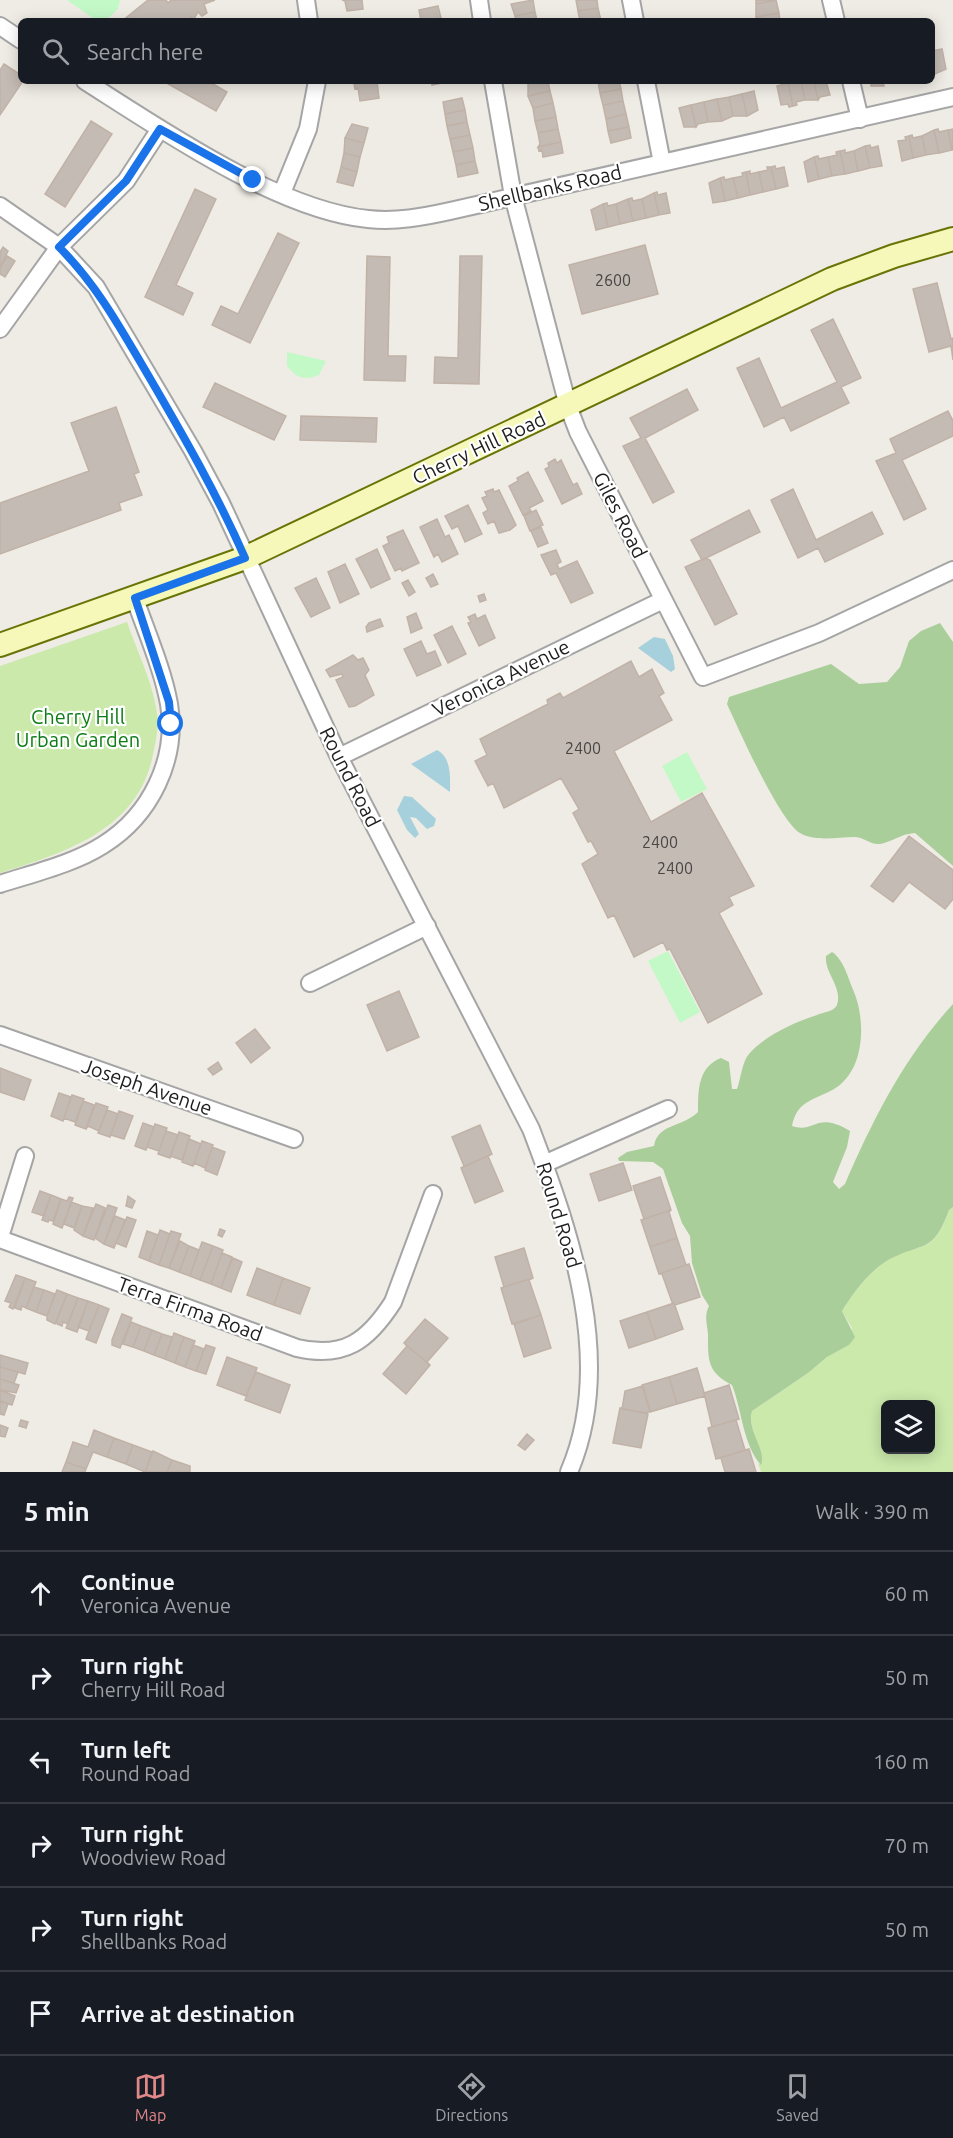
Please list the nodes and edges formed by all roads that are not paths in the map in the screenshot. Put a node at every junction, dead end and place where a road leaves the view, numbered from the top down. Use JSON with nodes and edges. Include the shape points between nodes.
{"nodes":[{"id":1,"x":306,"y":0,"type":"edge"},
{"id":2,"x":479,"y":0,"type":"edge"},
{"id":3,"x":631,"y":0,"type":"edge"},
{"id":4,"x":831,"y":0,"type":"edge"},
{"id":5,"x":309,"y":18,"type":"edge"},
{"id":6,"x":482,"y":18,"type":"edge"},
{"id":7,"x":634,"y":18,"type":"edge"},
{"id":8,"x":835,"y":18,"type":"edge"},
{"id":9,"x":0,"y":26,"type":"edge"},
{"id":10,"x":18,"y":38,"type":"edge"},
{"id":11,"x":90,"y":84,"type":"edge"},
{"id":12,"x":316,"y":84,"type":"edge"},
{"id":13,"x":494,"y":84,"type":"edge"},
{"id":14,"x":647,"y":84,"type":"edge"},
{"id":15,"x":851,"y":84,"type":"edge"},
{"id":16,"x":953,"y":97,"type":"edge"},
{"id":17,"x":860,"y":119,"type":"junction"},
{"id":18,"x":160,"y":129,"type":"junction"},
{"id":19,"x":662,"y":163,"type":"junction"},
{"id":20,"x":282,"y":193,"type":"junction"},
{"id":21,"x":513,"y":196,"type":"junction"},
{"id":22,"x":0,"y":206,"type":"edge"},
{"id":23,"x":953,"y":239,"type":"edge"},
{"id":24,"x":59,"y":247,"type":"junction"},
{"id":25,"x":0,"y":329,"type":"edge"},
{"id":26,"x":568,"y":406,"type":"junction"},
{"id":27,"x":245,"y":558,"type":"junction"},
{"id":28,"x":953,"y":570,"type":"edge"},
{"id":29,"x":135,"y":598,"type":"junction"},
{"id":30,"x":663,"y":600,"type":"junction"},
{"id":31,"x":0,"y":645,"type":"edge"},
{"id":32,"x":339,"y":757,"type":"junction"},
{"id":33,"x":0,"y":884,"type":"edge"},
{"id":34,"x":427,"y":926,"type":"junction"},
{"id":35,"x":310,"y":983,"type":"dead end"},
{"id":36,"x":0,"y":1035,"type":"edge"},
{"id":37,"x":668,"y":1109,"type":"dead end"},
{"id":38,"x":294,"y":1139,"type":"dead end"},
{"id":39,"x":25,"y":1156,"type":"dead end"},
{"id":40,"x":544,"y":1164,"type":"junction"},
{"id":41,"x":433,"y":1194,"type":"dead end"},
{"id":42,"x":0,"y":1238,"type":"edge"},
{"id":43,"x":569,"y":1472,"type":"edge"}],
"edges":[{"from":1,"to":5,"type":"street"},
{"from":2,"to":6,"type":"street"},
{"from":3,"to":7,"type":"street"},
{"from":4,"to":8,"type":"street"},
{"from":9,"to":10,"type":"street"},
{"from":11,"to":18,"type":"street","name":"Shellbanks Road"},
{"from":12,"to":20,"type":"street","via":[[308,129]]},
{"from":13,"to":21,"type":"street","name":"Giles Road"},
{"from":14,"to":19,"type":"street"},
{"from":15,"to":17,"type":"street"},
{"from":16,"to":17,"type":"street","name":"Shellbanks Road"},
{"from":17,"to":19,"type":"street","name":"Shellbanks Road"},
{"from":18,"to":20,"type":"street","name":"Shellbanks Road"},
{"from":18,"to":24,"type":"street","via":[[126,181]]},
{"from":19,"to":21,"type":"street","name":"Shellbanks Road"},
{"from":20,"to":21,"type":"street","name":"Shellbanks Road","via":[[341,215],[388,221]]},
{"from":21,"to":26,"type":"street","name":"Giles Road"},
{"from":22,"to":24,"type":"street","name":"Round Road"},
{"from":23,"to":26,"type":"street","name":"Cherry Hill Road","via":[[832,279]]},
{"from":24,"to":25,"type":"street"},
{"from":24,"to":27,"type":"street","name":"Round Road","via":[[96,287],[111,312],[204,472]]},
{"from":26,"to":27,"type":"street","name":"Cherry Hill Road"},
{"from":26,"to":30,"type":"street","name":"Giles Road"},
{"from":27,"to":29,"type":"street","name":"Cherry Hill Road"},
{"from":27,"to":32,"type":"street","name":"Round Road"},
{"from":28,"to":30,"type":"street","name":"Giles Road","via":[[819,633],[703,677]]},
{"from":29,"to":31,"type":"street","name":"Cherry Hill Road"},
{"from":29,"to":33,"type":"street","via":[[169,702],[170,745],[157,785],[134,819],[103,845]]},
{"from":30,"to":32,"type":"street","name":"Veronica Avenue"},
{"from":32,"to":34,"type":"street","name":"Round Road"},
{"from":34,"to":35,"type":"street"},
{"from":34,"to":40,"type":"street","name":"Round Road","via":[[531,1129]]},
{"from":36,"to":38,"type":"street","name":"Joseph Avenue"},
{"from":37,"to":40,"type":"street"},
{"from":39,"to":42,"type":"street"},
{"from":40,"to":43,"type":"street","name":"Round Road","via":[[586,1310],[586,1405],[581,1437]]},
{"from":41,"to":42,"type":"street","name":"Terra Firma Road","via":[[393,1302],[377,1326],[357,1342],[332,1352],[297,1348]]}]}
